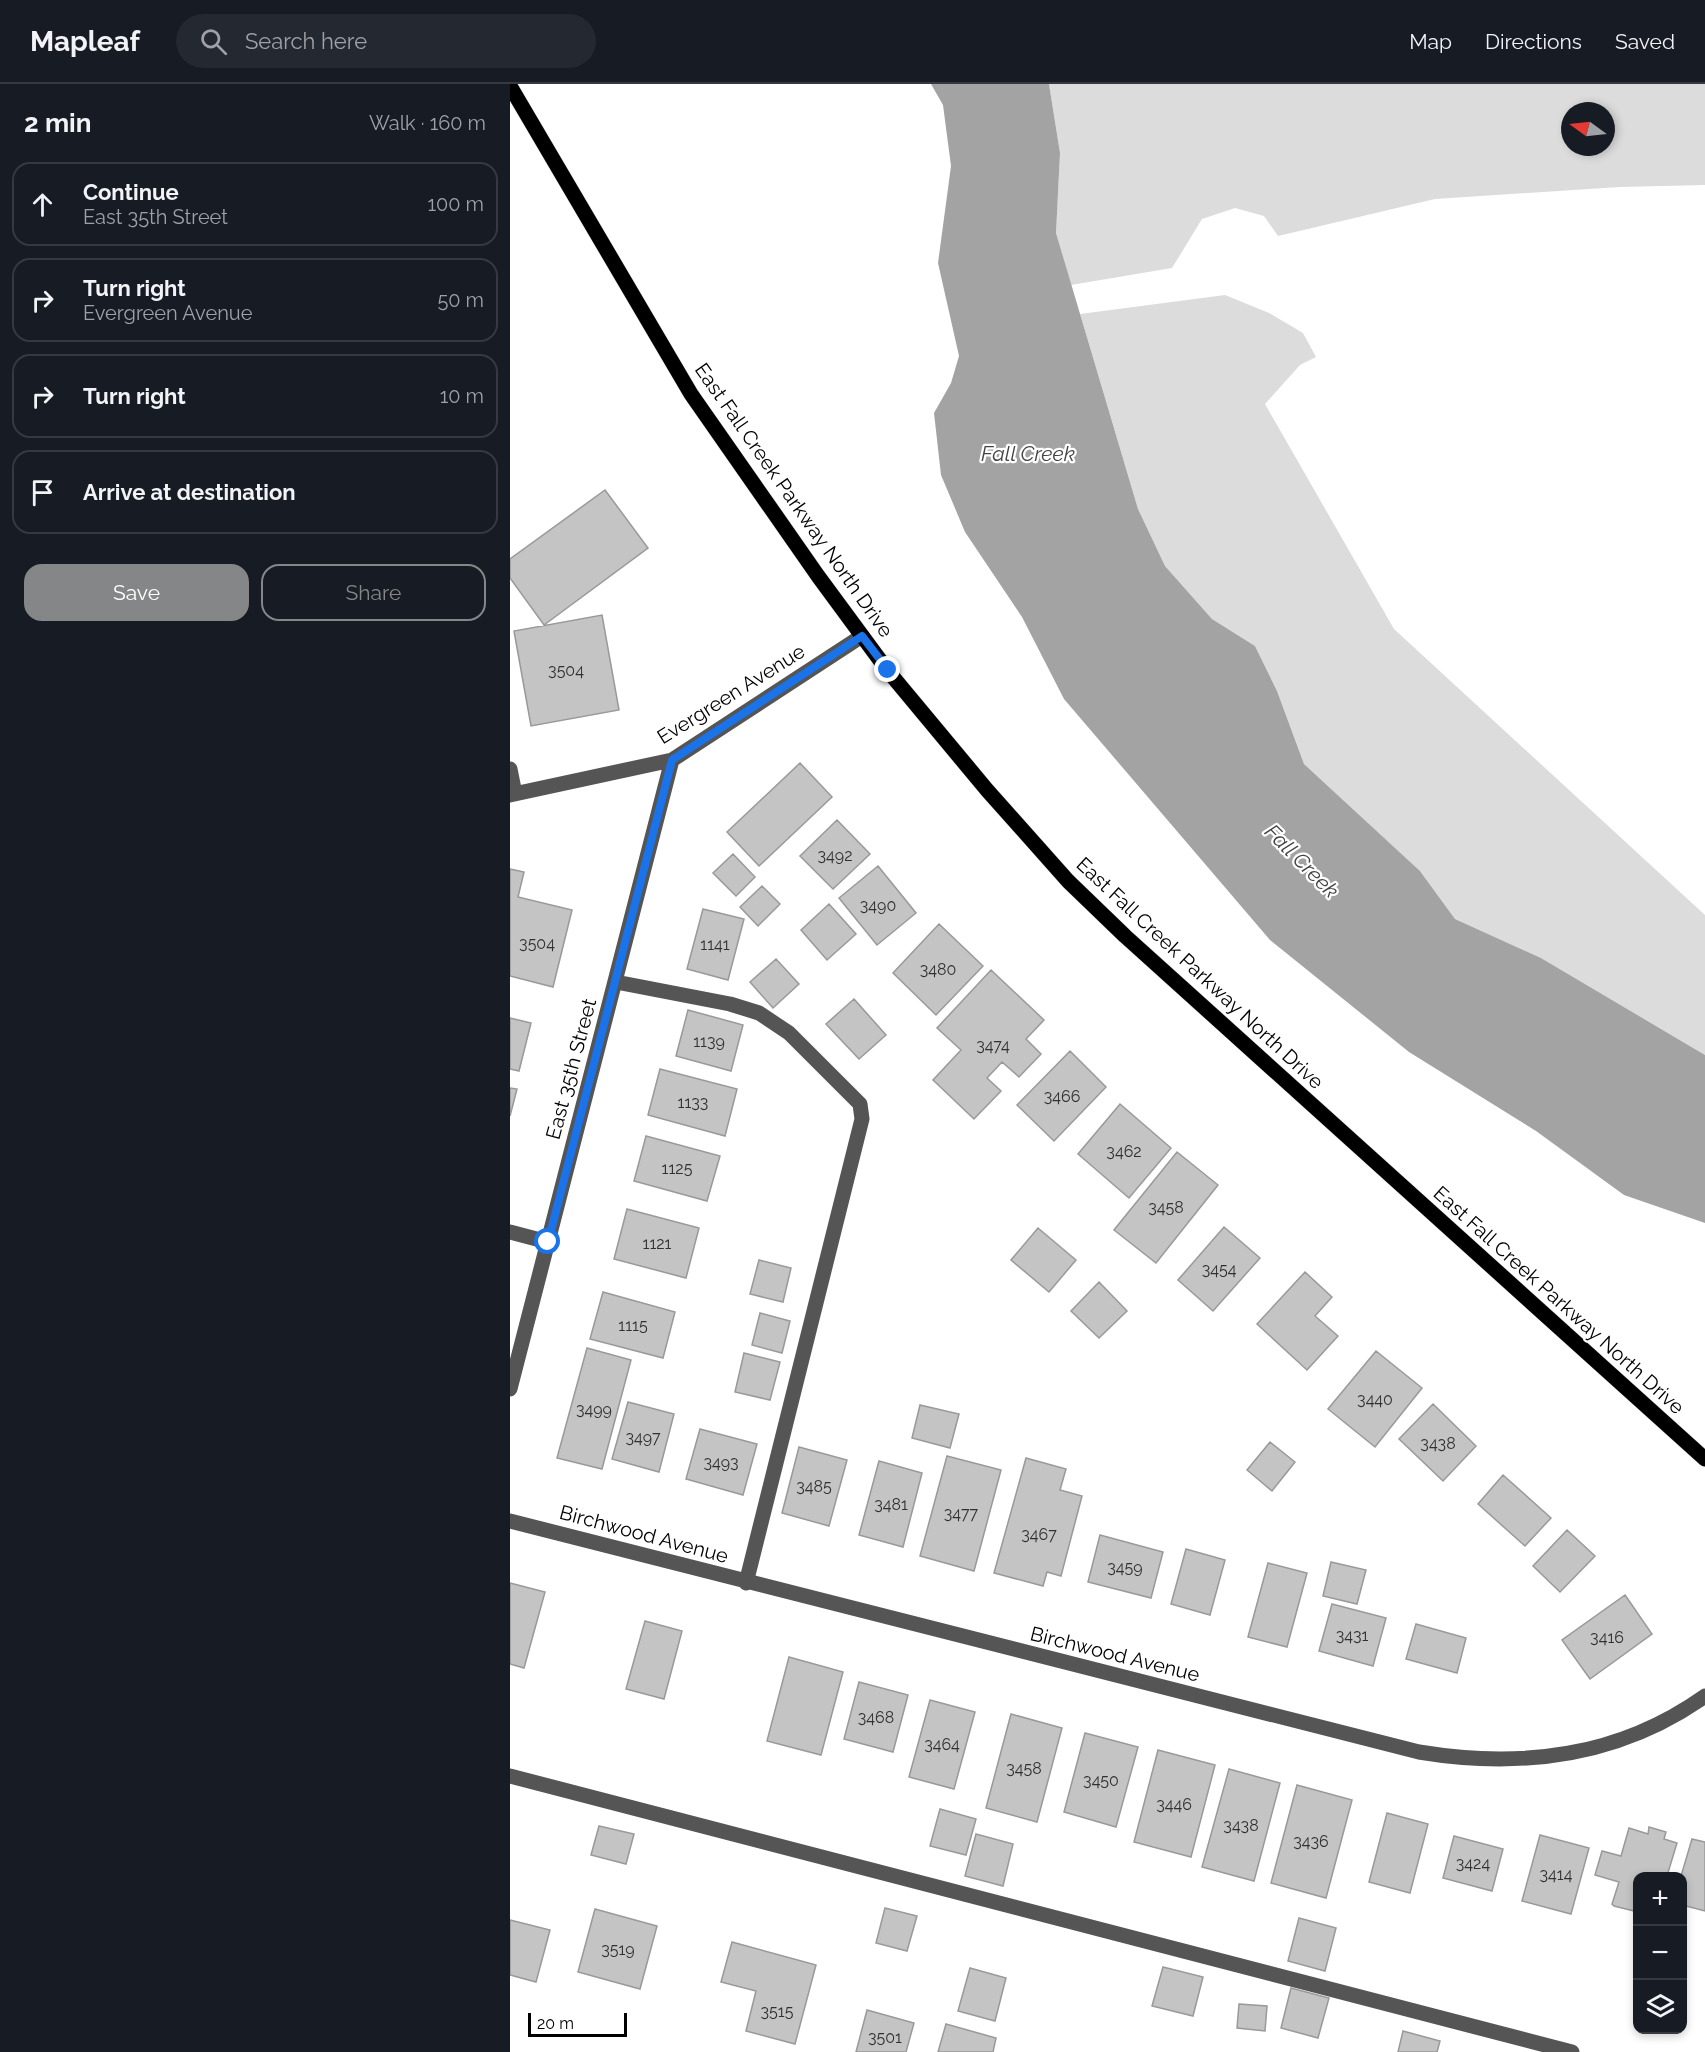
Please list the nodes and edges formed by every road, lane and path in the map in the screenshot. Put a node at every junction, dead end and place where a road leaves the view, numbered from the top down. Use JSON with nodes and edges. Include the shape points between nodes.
{"nodes":[{"id":1,"x":510,"y":86,"type":"edge"},
{"id":2,"x":862,"y":636,"type":"junction"},
{"id":3,"x":672,"y":760,"type":"junction"},
{"id":4,"x":510,"y":769,"type":"edge"},
{"id":5,"x":513,"y":795,"type":"edge"},
{"id":6,"x":616,"y":982,"type":"junction"},
{"id":7,"x":510,"y":1232,"type":"edge"},
{"id":8,"x":548,"y":1242,"type":"junction"},
{"id":9,"x":510,"y":1389,"type":"edge"},
{"id":10,"x":1705,"y":1459,"type":"edge"},
{"id":11,"x":510,"y":1521,"type":"edge"},
{"id":12,"x":746,"y":1583,"type":"junction"},
{"id":13,"x":1705,"y":1696,"type":"edge"},
{"id":14,"x":510,"y":1776,"type":"edge"},
{"id":15,"x":1572,"y":2052,"type":"edge"}],
"edges":[{"from":1,"to":2,"type":"main road","name":"East Fall Creek Parkway North Drive","via":[[691,394]]},
{"from":2,"to":3,"type":"street","name":"Evergreen Avenue"},
{"from":2,"to":10,"type":"main road","name":"East Fall Creek Parkway North Drive","via":[[987,790],[1068,881]]},
{"from":3,"to":5,"type":"street","name":"Evergreen Avenue"},
{"from":3,"to":6,"type":"street","name":"East 35th Street"},
{"from":4,"to":5,"type":"street"},
{"from":6,"to":8,"type":"street","name":"East 35th Street"},
{"from":6,"to":12,"type":"street","via":[[759,1013],[789,1033],[860,1104],[862,1119]]},
{"from":7,"to":8,"type":"street"},
{"from":8,"to":9,"type":"street","name":"East 35th Street"},
{"from":11,"to":12,"type":"street","name":"Birchwood Avenue"},
{"from":12,"to":13,"type":"street","name":"Birchwood Avenue","via":[[1450,1757],[1486,1760],[1581,1751],[1624,1739]]},
{"from":14,"to":15,"type":"street"}]}
